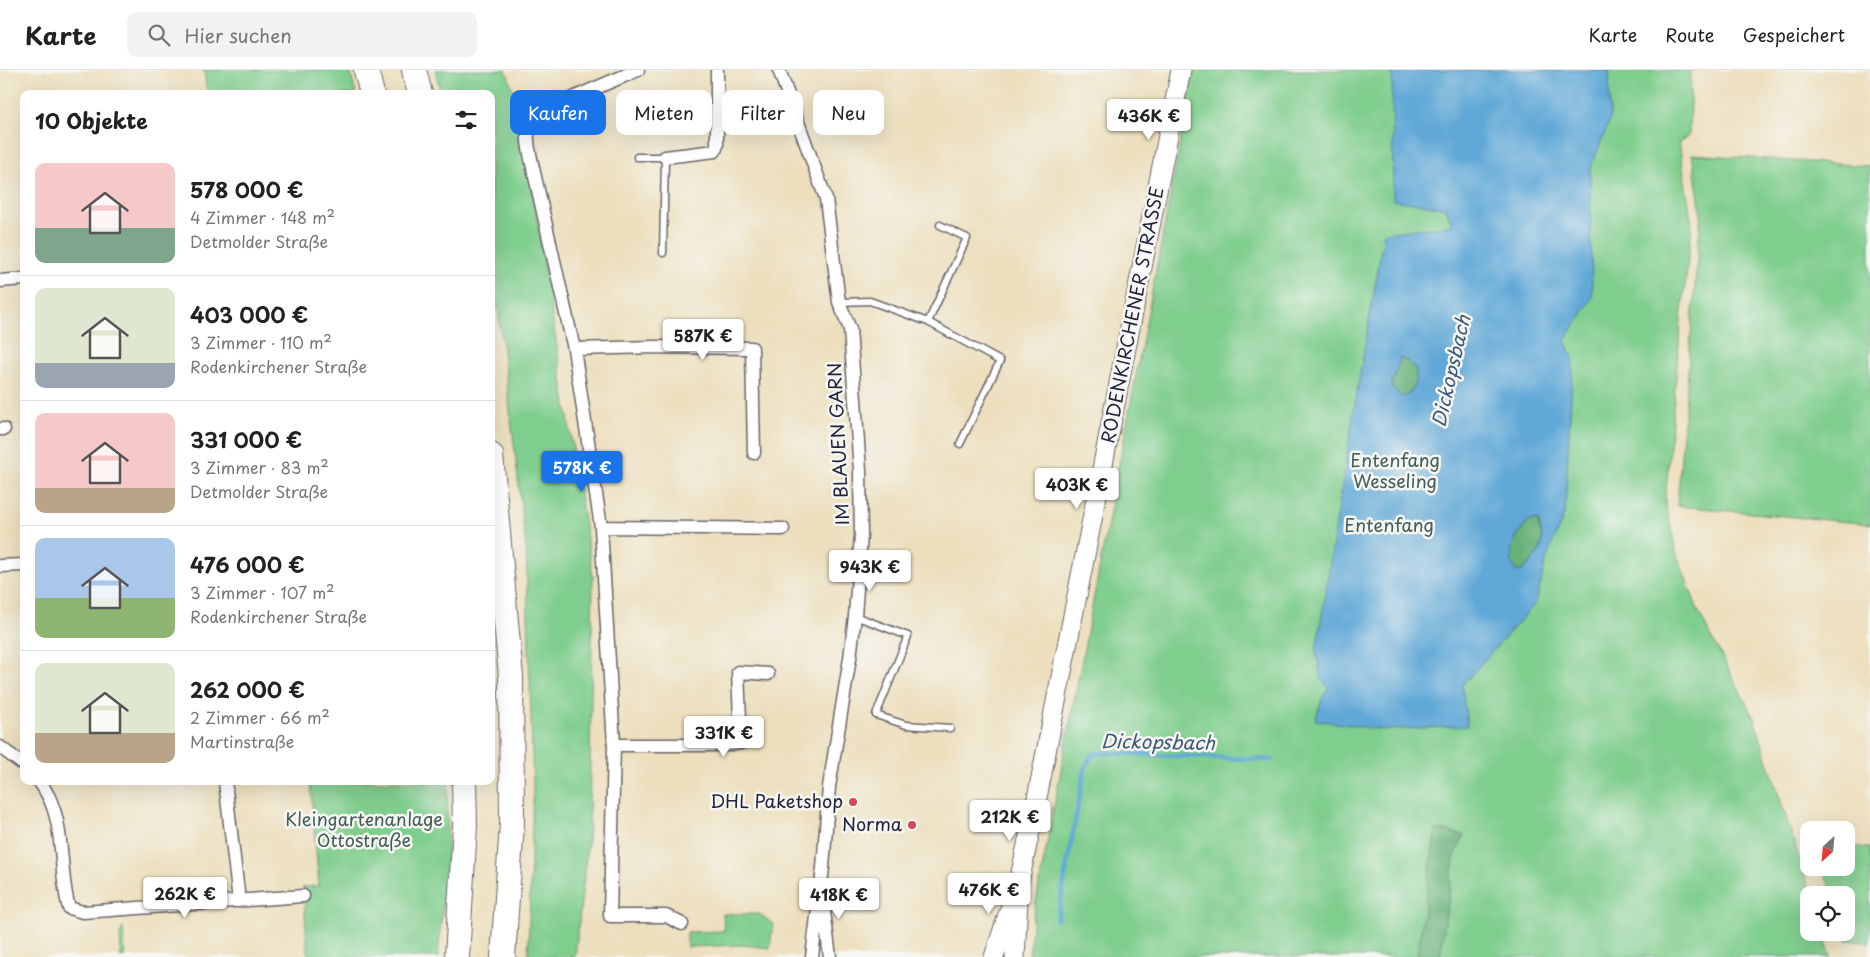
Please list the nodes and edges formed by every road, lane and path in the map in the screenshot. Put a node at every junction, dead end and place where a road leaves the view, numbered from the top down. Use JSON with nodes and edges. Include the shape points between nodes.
{"nodes":[{"id":1,"x":366,"y":70,"type":"edge"},
{"id":2,"x":414,"y":70,"type":"edge"},
{"id":3,"x":638,"y":70,"type":"edge"},
{"id":4,"x":718,"y":70,"type":"edge"},
{"id":5,"x":779,"y":70,"type":"edge"},
{"id":6,"x":1181,"y":70,"type":"edge"},
{"id":7,"x":371,"y":90,"type":"edge"},
{"id":8,"x":419,"y":90,"type":"edge"},
{"id":9,"x":637,"y":157,"type":"dead end"},
{"id":10,"x":665,"y":157,"type":"junction"},
{"id":11,"x":940,"y":225,"type":"dead end"},
{"id":12,"x":663,"y":253,"type":"dead end"},
{"id":13,"x":20,"y":279,"type":"edge"},
{"id":14,"x":0,"y":281,"type":"edge"},
{"id":15,"x":840,"y":302,"type":"junction"},
{"id":16,"x":928,"y":322,"type":"junction"},
{"id":17,"x":574,"y":349,"type":"junction"},
{"id":18,"x":960,"y":444,"type":"dead end"},
{"id":19,"x":754,"y":453,"type":"dead end"},
{"id":20,"x":495,"y":499,"type":"edge"},
{"id":21,"x":601,"y":527,"type":"junction"},
{"id":22,"x":783,"y":528,"type":"dead end"},
{"id":23,"x":20,"y":565,"type":"edge"},
{"id":24,"x":0,"y":566,"type":"edge"},
{"id":25,"x":855,"y":616,"type":"junction"},
{"id":26,"x":768,"y":674,"type":"dead end"},
{"id":27,"x":950,"y":728,"type":"dead end"},
{"id":28,"x":614,"y":744,"type":"junction"},
{"id":29,"x":0,"y":747,"type":"edge"},
{"id":30,"x":20,"y":763,"type":"edge"},
{"id":31,"x":41,"y":785,"type":"edge"},
{"id":32,"x":225,"y":785,"type":"edge"},
{"id":33,"x":464,"y":785,"type":"edge"},
{"id":34,"x":1019,"y":882,"type":"junction"},
{"id":35,"x":820,"y":886,"type":"junction"},
{"id":36,"x":303,"y":896,"type":"dead end"},
{"id":37,"x":239,"y":901,"type":"junction"},
{"id":38,"x":682,"y":924,"type":"dead end"},
{"id":39,"x":457,"y":957,"type":"edge"},
{"id":40,"x":503,"y":957,"type":"edge"},
{"id":41,"x":812,"y":957,"type":"edge"},
{"id":42,"x":830,"y":957,"type":"edge"},
{"id":43,"x":994,"y":957,"type":"edge"},
{"id":44,"x":1015,"y":957,"type":"edge"}],
"edges":[{"from":1,"to":7,"type":"highway"},
{"from":2,"to":8,"type":"highway"},
{"from":3,"to":17,"type":"street","via":[[553,108],[539,116],[529,131],[531,159]]},
{"from":4,"to":10,"type":"street","via":[[715,151]]},
{"from":5,"to":15,"type":"street","name":"IM BLAUEN GARN","via":[[826,199]]},
{"from":6,"to":34,"type":"main road","name":"RODENKIRCHENER STRASSE"},
{"from":9,"to":10,"type":"lane"},
{"from":10,"to":12,"type":"lane"},
{"from":11,"to":16,"type":"lane","via":[[967,238]]},
{"from":13,"to":14,"type":"street"},
{"from":15,"to":16,"type":"lane","via":[[870,301]]},
{"from":15,"to":25,"type":"street","name":"IM BLAUEN GARN","via":[[850,329],[860,471]]},
{"from":16,"to":18,"type":"lane","via":[[1000,360]]},
{"from":17,"to":19,"type":"street","via":[[752,348]]},
{"from":17,"to":21,"type":"street"},
{"from":20,"to":40,"type":"highway","via":[[511,677],[512,824]]},
{"from":21,"to":22,"type":"street"},
{"from":21,"to":28,"type":"street"},
{"from":23,"to":24,"type":"street"},
{"from":25,"to":27,"type":"lane","via":[[908,636],[876,715],[906,724]]},
{"from":25,"to":35,"type":"street","name":"IM BLAUEN GARN","via":[[829,787]]},
{"from":26,"to":28,"type":"street","via":[[738,672],[741,743]]},
{"from":28,"to":38,"type":"street","via":[[610,916],[666,916]]},
{"from":29,"to":30,"type":"street"},
{"from":31,"to":37,"type":"street","via":[[57,818],[69,908],[83,912]]},
{"from":32,"to":37,"type":"street"},
{"from":33,"to":39,"type":"highway","via":[[465,826]]},
{"from":34,"to":43,"type":"main road","name":"RODENKIRCHENER STRASSE"},
{"from":34,"to":44,"type":"main road","name":"RODENKIRCHENER STRASSE"},
{"from":35,"to":41,"type":"street","name":"IM BLAUEN GARN"},
{"from":35,"to":42,"type":"street","name":"IM BLAUEN GARN"},
{"from":36,"to":37,"type":"street"}]}
